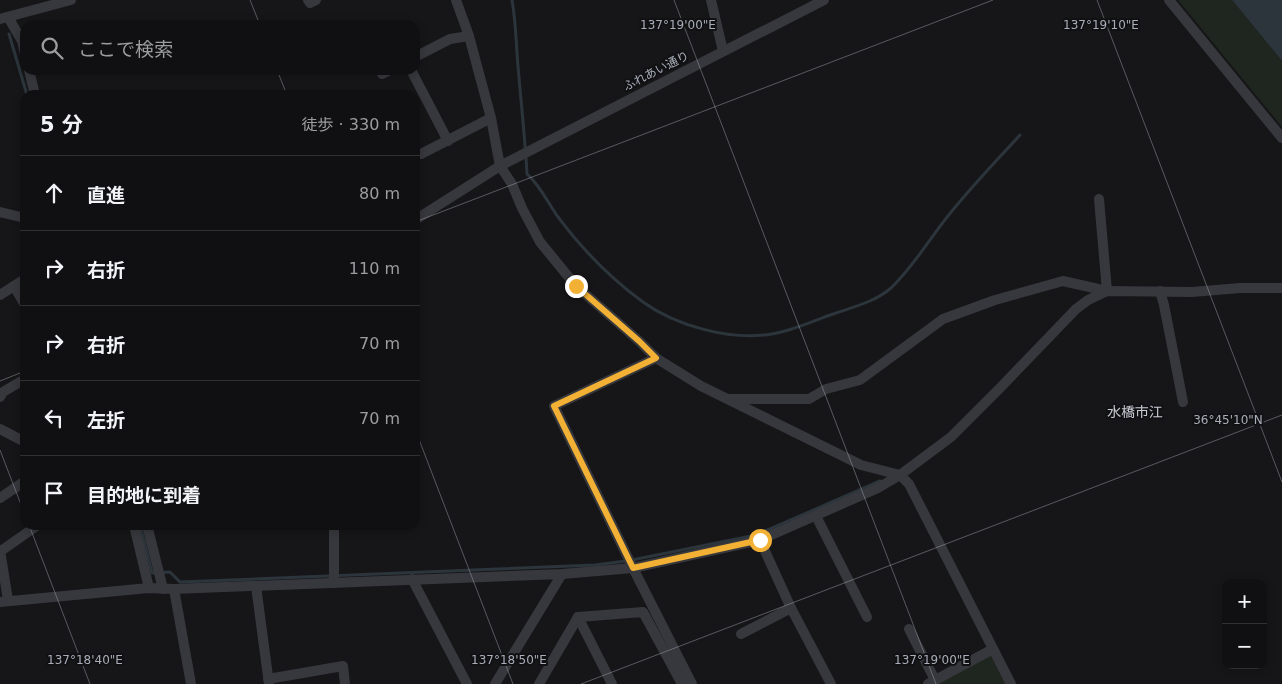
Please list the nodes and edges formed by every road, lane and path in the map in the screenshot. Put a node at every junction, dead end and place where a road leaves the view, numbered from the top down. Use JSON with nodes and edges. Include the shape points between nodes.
{"nodes":[{"id":1,"x":71,"y":0,"type":"edge"},
{"id":2,"x":308,"y":0,"type":"edge"},
{"id":3,"x":316,"y":0,"type":"edge"},
{"id":4,"x":456,"y":0,"type":"edge"},
{"id":5,"x":710,"y":0,"type":"edge"},
{"id":6,"x":824,"y":0,"type":"edge"},
{"id":7,"x":1169,"y":0,"type":"edge"},
{"id":8,"x":4,"y":18,"type":"edge"},
{"id":9,"x":469,"y":36,"type":"junction"},
{"id":10,"x":20,"y":38,"type":"edge"},
{"id":11,"x":723,"y":52,"type":"junction"},
{"id":12,"x":420,"y":54,"type":"edge"},
{"id":13,"x":30,"y":75,"type":"edge"},
{"id":14,"x":414,"y":75,"type":"edge"},
{"id":15,"x":34,"y":90,"type":"edge"},
{"id":16,"x":491,"y":118,"type":"junction"},
{"id":17,"x":1282,"y":138,"type":"edge"},
{"id":18,"x":448,"y":141,"type":"junction"},
{"id":19,"x":421,"y":154,"type":"dead end"},
{"id":20,"x":500,"y":166,"type":"junction"},
{"id":21,"x":1098,"y":199,"type":"dead end"},
{"id":22,"x":0,"y":212,"type":"edge"},
{"id":23,"x":20,"y":217,"type":"edge"},
{"id":24,"x":420,"y":217,"type":"edge"},
{"id":25,"x":20,"y":282,"type":"edge"},
{"id":26,"x":14,"y":286,"type":"junction"},
{"id":27,"x":1282,"y":288,"type":"edge"},
{"id":28,"x":1107,"y":291,"type":"junction"},
{"id":29,"x":1160,"y":291,"type":"junction"},
{"id":30,"x":0,"y":295,"type":"edge"},
{"id":31,"x":20,"y":296,"type":"edge"},
{"id":32,"x":656,"y":358,"type":"junction"},
{"id":33,"x":20,"y":382,"type":"edge"},
{"id":34,"x":1,"y":392,"type":"edge"},
{"id":35,"x":727,"y":398,"type":"junction"},
{"id":36,"x":1183,"y":402,"type":"dead end"},
{"id":37,"x":0,"y":429,"type":"edge"},
{"id":38,"x":20,"y":439,"type":"edge"},
{"id":39,"x":900,"y":475,"type":"junction"},
{"id":40,"x":20,"y":484,"type":"edge"},
{"id":41,"x":0,"y":498,"type":"edge"},
{"id":42,"x":816,"y":516,"type":"junction"},
{"id":43,"x":30,"y":530,"type":"edge"},
{"id":44,"x":135,"y":530,"type":"edge"},
{"id":45,"x":148,"y":530,"type":"edge"},
{"id":46,"x":334,"y":530,"type":"edge"},
{"id":47,"x":760,"y":540,"type":"junction"},
{"id":48,"x":0,"y":550,"type":"edge"},
{"id":49,"x":633,"y":568,"type":"junction"},
{"id":50,"x":562,"y":574,"type":"junction"},
{"id":51,"x":412,"y":578,"type":"junction"},
{"id":52,"x":334,"y":583,"type":"junction"},
{"id":53,"x":256,"y":586,"type":"junction"},
{"id":54,"x":149,"y":588,"type":"junction"},
{"id":55,"x":163,"y":589,"type":"junction"},
{"id":56,"x":174,"y":589,"type":"junction"},
{"id":57,"x":4,"y":601,"type":"edge"},
{"id":58,"x":791,"y":608,"type":"junction"},
{"id":59,"x":578,"y":617,"type":"junction"},
{"id":60,"x":867,"y":617,"type":"dead end"},
{"id":61,"x":909,"y":629,"type":"dead end"},
{"id":62,"x":741,"y":634,"type":"dead end"},
{"id":63,"x":993,"y":649,"type":"junction"},
{"id":64,"x":268,"y":682,"type":"edge"},
{"id":65,"x":931,"y":682,"type":"edge"},
{"id":66,"x":540,"y":683,"type":"edge"},
{"id":67,"x":191,"y":684,"type":"edge"},
{"id":68,"x":345,"y":684,"type":"edge"},
{"id":69,"x":467,"y":684,"type":"edge"},
{"id":70,"x":495,"y":684,"type":"edge"},
{"id":71,"x":612,"y":684,"type":"edge"},
{"id":72,"x":682,"y":684,"type":"edge"},
{"id":73,"x":692,"y":684,"type":"edge"},
{"id":74,"x":831,"y":684,"type":"edge"},
{"id":75,"x":1010,"y":684,"type":"edge"}],
"edges":[{"from":1,"to":8,"type":"street"},
{"from":2,"to":3,"type":"street","via":[[310,3]]},
{"from":4,"to":9,"type":"street"},
{"from":5,"to":11,"type":"street"},
{"from":6,"to":11,"type":"street","name":"ふれあい通り"},
{"from":7,"to":17,"type":"street"},
{"from":8,"to":10,"type":"street"},
{"from":9,"to":12,"type":"street","via":[[450,39]]},
{"from":9,"to":16,"type":"street"},
{"from":11,"to":20,"type":"street","name":"ふれあい通り"},
{"from":13,"to":15,"type":"street"},
{"from":14,"to":18,"type":"street"},
{"from":16,"to":18,"type":"street"},
{"from":16,"to":20,"type":"street"},
{"from":18,"to":19,"type":"street"},
{"from":20,"to":24,"type":"street","name":"ふれあい通り"},
{"from":20,"to":32,"type":"street","via":[[540,242],[576,286]]},
{"from":21,"to":28,"type":"street"},
{"from":22,"to":23,"type":"street"},
{"from":25,"to":26,"type":"street"},
{"from":26,"to":30,"type":"street"},
{"from":26,"to":31,"type":"street"},
{"from":27,"to":29,"type":"street"},
{"from":28,"to":29,"type":"street"},
{"from":28,"to":35,"type":"street","via":[[1063,281],[995,300],[943,319],[860,380],[826,389],[809,399]]},
{"from":28,"to":39,"type":"street","via":[[1076,309],[951,437]]},
{"from":29,"to":36,"type":"street"},
{"from":32,"to":35,"type":"street"},
{"from":32,"to":49,"type":"street","via":[[554,406]]},
{"from":33,"to":34,"type":"street"},
{"from":35,"to":39,"type":"street","via":[[862,464]]},
{"from":37,"to":38,"type":"street"},
{"from":39,"to":42,"type":"street"},
{"from":39,"to":63,"type":"street","via":[[909,484]]},
{"from":40,"to":41,"type":"street"},
{"from":42,"to":47,"type":"street"},
{"from":42,"to":60,"type":"street"},
{"from":43,"to":48,"type":"street"},
{"from":44,"to":54,"type":"street"},
{"from":45,"to":55,"type":"street"},
{"from":46,"to":52,"type":"street"},
{"from":47,"to":49,"type":"street"},
{"from":47,"to":58,"type":"street"},
{"from":48,"to":57,"type":"street"},
{"from":49,"to":50,"type":"street"},
{"from":49,"to":73,"type":"street"},
{"from":50,"to":51,"type":"street"},
{"from":50,"to":70,"type":"street"},
{"from":51,"to":52,"type":"street"},
{"from":51,"to":69,"type":"street"},
{"from":52,"to":53,"type":"street"},
{"from":53,"to":56,"type":"street"},
{"from":53,"to":64,"type":"street"},
{"from":54,"to":55,"type":"street"},
{"from":54,"to":57,"type":"street"},
{"from":55,"to":56,"type":"street"},
{"from":56,"to":67,"type":"street"},
{"from":58,"to":62,"type":"street"},
{"from":58,"to":74,"type":"street"},
{"from":59,"to":66,"type":"street"},
{"from":59,"to":71,"type":"street"},
{"from":59,"to":72,"type":"street","via":[[643,612]]},
{"from":61,"to":65,"type":"street"},
{"from":63,"to":65,"type":"street"},
{"from":63,"to":75,"type":"street"},
{"from":64,"to":68,"type":"street","via":[[343,666]]}]}
